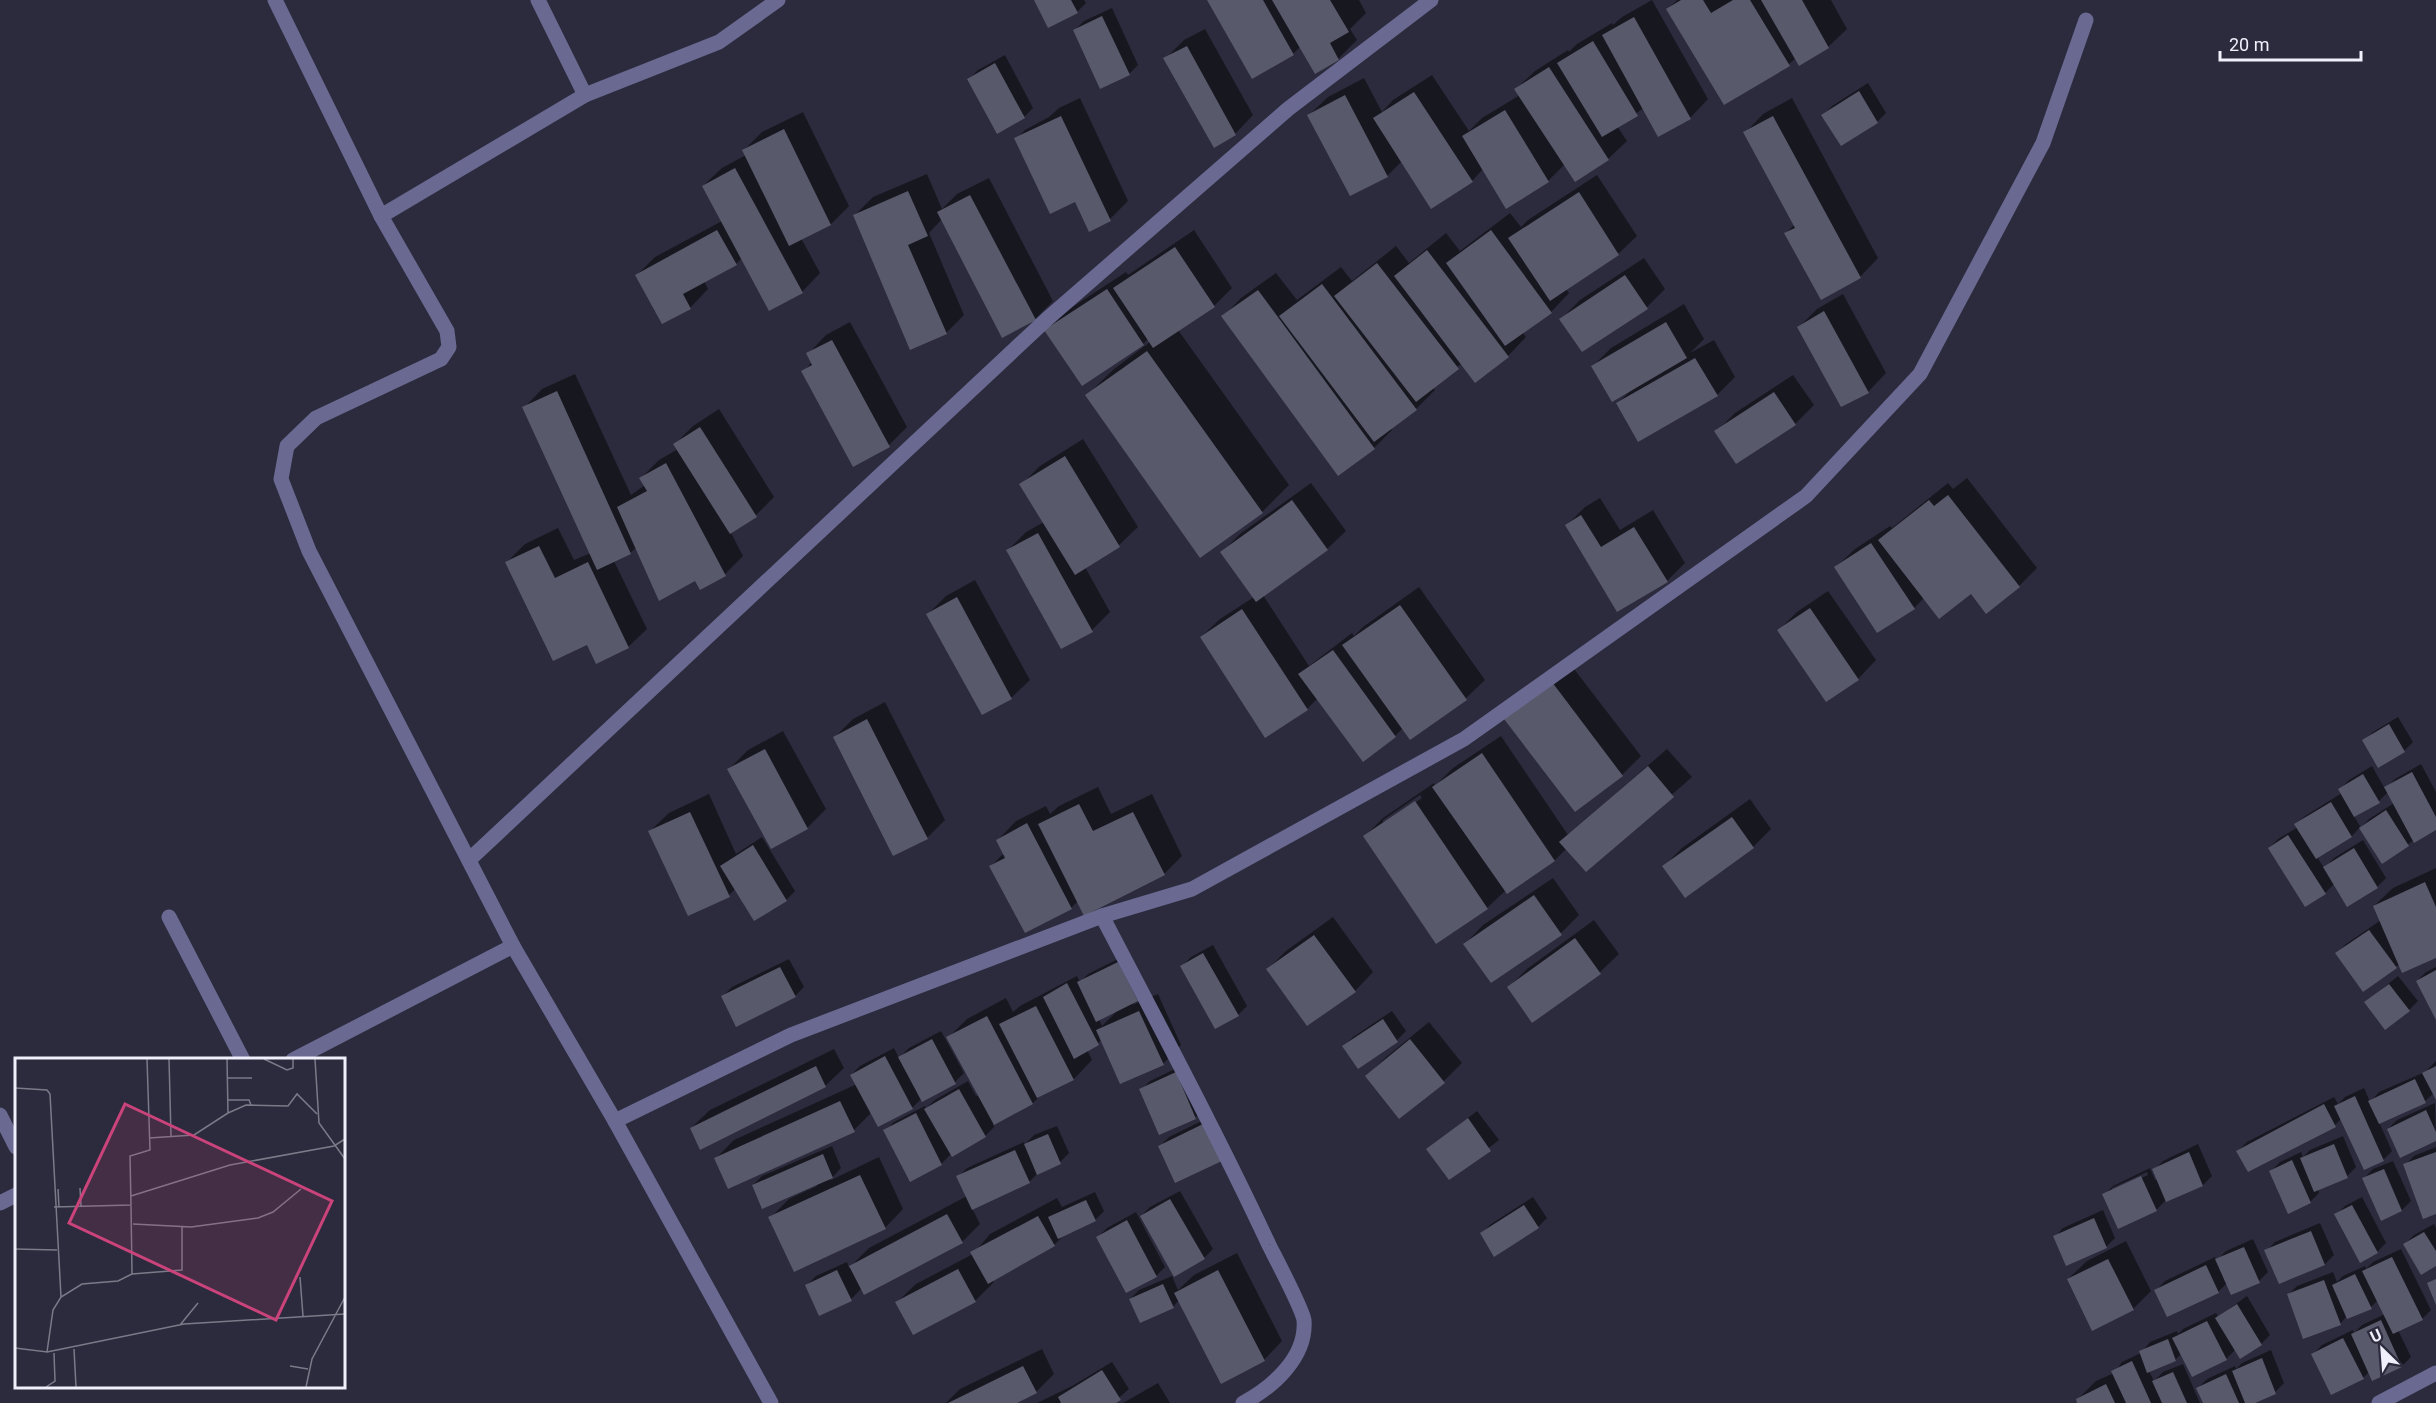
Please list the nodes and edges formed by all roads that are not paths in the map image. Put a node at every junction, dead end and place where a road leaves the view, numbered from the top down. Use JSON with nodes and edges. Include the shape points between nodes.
{"nodes":[{"id":1,"x":275,"y":0,"type":"edge"},
{"id":2,"x":538,"y":0,"type":"edge"},
{"id":3,"x":778,"y":0,"type":"edge"},
{"id":4,"x":1431,"y":0,"type":"edge"},
{"id":5,"x":2086,"y":20,"type":"dead end"},
{"id":6,"x":585,"y":95,"type":"junction"},
{"id":7,"x":381,"y":216,"type":"junction"},
{"id":8,"x":469,"y":860,"type":"junction"},
{"id":9,"x":1102,"y":916,"type":"junction"},
{"id":10,"x":169,"y":917,"type":"dead end"},
{"id":11,"x":513,"y":946,"type":"junction"},
{"id":12,"x":242,"y":1058,"type":"edge"},
{"id":13,"x":295,"y":1058,"type":"edge"},
{"id":14,"x":0,"y":1115,"type":"edge"},
{"id":15,"x":615,"y":1121,"type":"junction"},
{"id":16,"x":15,"y":1145,"type":"edge"},
{"id":17,"x":15,"y":1196,"type":"edge"},
{"id":18,"x":0,"y":1203,"type":"edge"},
{"id":19,"x":2436,"y":1373,"type":"edge"},
{"id":20,"x":771,"y":1403,"type":"edge"},
{"id":21,"x":1243,"y":1403,"type":"edge"},
{"id":22,"x":2379,"y":1403,"type":"edge"}],
"edges":[{"from":1,"to":7,"type":"street"},
{"from":2,"to":6,"type":"street"},
{"from":3,"to":6,"type":"street","via":[[719,42]]},
{"from":4,"to":8,"type":"street","via":[[1288,110],[1047,318]]},
{"from":5,"to":9,"type":"street","via":[[2043,143],[1920,374],[1806,496],[1464,739],[1192,889]]},
{"from":6,"to":7,"type":"street"},
{"from":7,"to":8,"type":"street","via":[[447,331],[448,347],[441,359],[316,418],[287,446],[281,479],[309,551]]},
{"from":8,"to":11,"type":"street"},
{"from":9,"to":15,"type":"street","via":[[791,1035]]},
{"from":9,"to":21,"type":"street","via":[[1239,1180],[1304,1319],[1299,1352],[1286,1370]]},
{"from":10,"to":12,"type":"street"},
{"from":11,"to":13,"type":"street"},
{"from":11,"to":15,"type":"street"},
{"from":14,"to":16,"type":"street"},
{"from":15,"to":20,"type":"street"},
{"from":17,"to":18,"type":"street"},
{"from":19,"to":22,"type":"street"}]}
